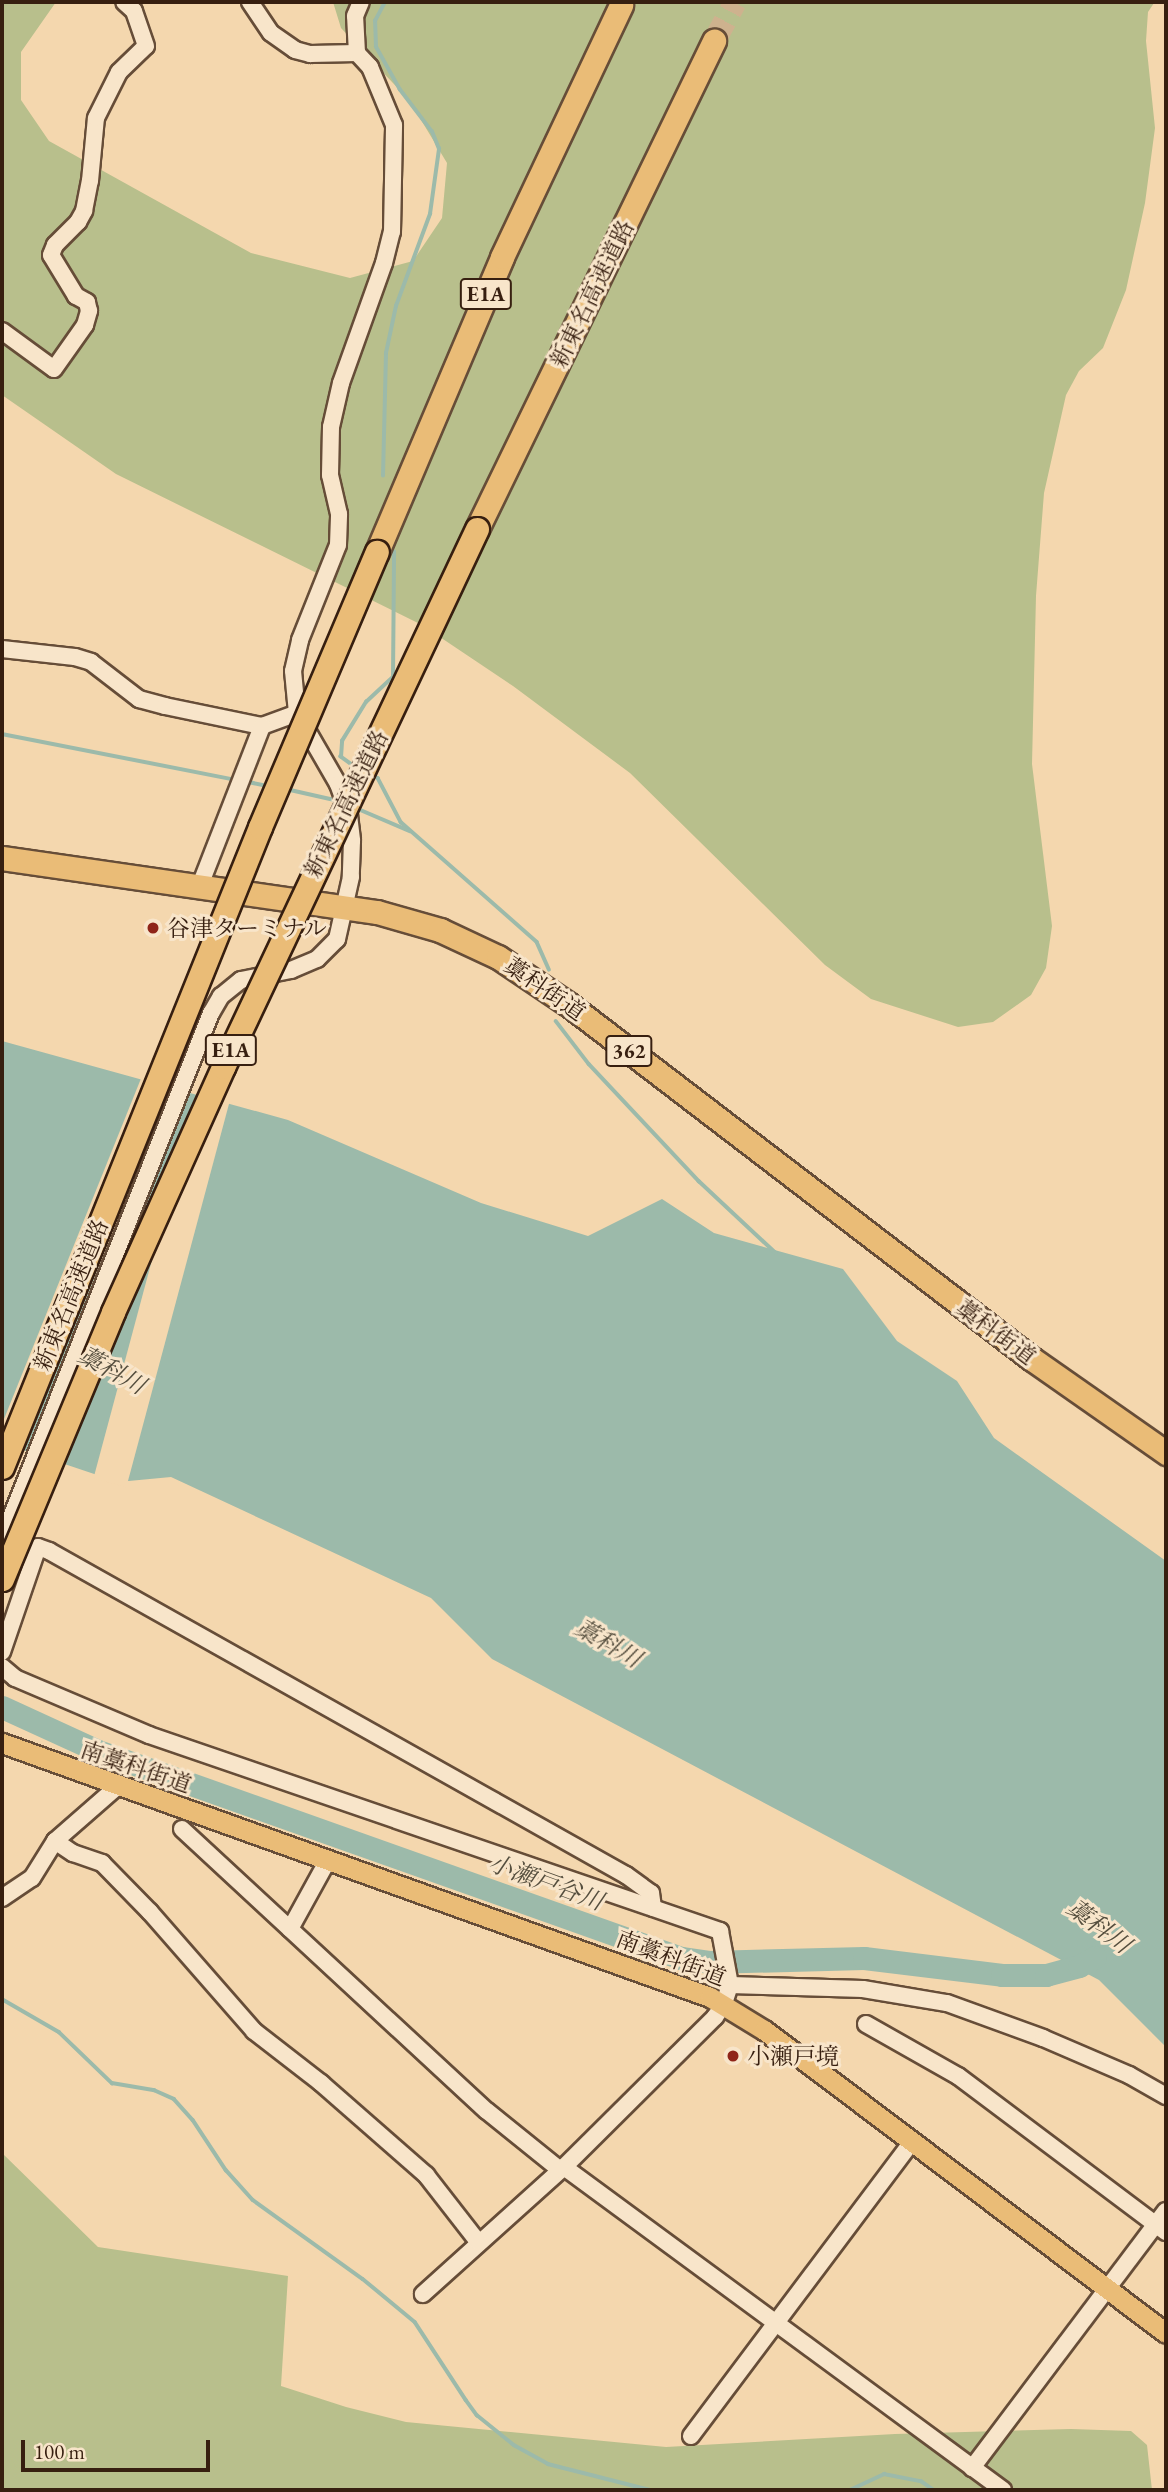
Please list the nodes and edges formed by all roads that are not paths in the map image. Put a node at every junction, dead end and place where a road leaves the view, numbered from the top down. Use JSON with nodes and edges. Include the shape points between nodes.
{"nodes":[{"id":1,"x":124,"y":2,"type":"edge"},
{"id":2,"x":250,"y":2,"type":"edge"},
{"id":3,"x":361,"y":2,"type":"edge"},
{"id":4,"x":621,"y":5,"type":"dead end"},
{"id":5,"x":714,"y":41,"type":"tunnel mouth"},
{"id":6,"x":357,"y":53,"type":"junction"},
{"id":7,"x":2,"y":331,"type":"edge"},
{"id":8,"x":2,"y":649,"type":"edge"},
{"id":9,"x":297,"y":713,"type":"junction"},
{"id":10,"x":262,"y":726,"type":"junction"},
{"id":11,"x":2,"y":858,"type":"edge"},
{"id":12,"x":199,"y":888,"type":"junction"},
{"id":13,"x":345,"y":908,"type":"junction"},
{"id":14,"x":1166,"y":1452,"type":"edge"},
{"id":15,"x":2,"y":1467,"type":"edge"},
{"id":16,"x":3,"y":1535,"type":"edge"},
{"id":17,"x":38,"y":1547,"type":"junction"},
{"id":18,"x":2,"y":1579,"type":"edge"},
{"id":19,"x":2,"y":1652,"type":"edge"},
{"id":20,"x":2,"y":1667,"type":"edge"},
{"id":21,"x":2,"y":1743,"type":"edge"},
{"id":22,"x":117,"y":1787,"type":"junction"},
{"id":23,"x":182,"y":1829,"type":"dead end"},
{"id":24,"x":55,"y":1841,"type":"junction"},
{"id":25,"x":328,"y":1860,"type":"junction"},
{"id":26,"x":2,"y":1898,"type":"edge"},
{"id":27,"x":653,"y":1908,"type":"junction"},
{"id":28,"x":289,"y":1929,"type":"junction"},
{"id":29,"x":730,"y":1984,"type":"junction"},
{"id":30,"x":724,"y":2004,"type":"junction"},
{"id":31,"x":866,"y":2024,"type":"dead end"},
{"id":32,"x":1166,"y":2096,"type":"edge"},
{"id":33,"x":912,"y":2142,"type":"junction"},
{"id":34,"x":562,"y":2168,"type":"junction"},
{"id":35,"x":1163,"y":2222,"type":"edge"},
{"id":36,"x":479,"y":2244,"type":"junction"},
{"id":37,"x":1108,"y":2288,"type":"junction"},
{"id":38,"x":424,"y":2294,"type":"dead end"},
{"id":39,"x":775,"y":2322,"type":"junction"},
{"id":40,"x":1166,"y":2333,"type":"edge"},
{"id":41,"x":691,"y":2437,"type":"dead end"},
{"id":42,"x":972,"y":2468,"type":"junction"},
{"id":43,"x":1003,"y":2490,"type":"edge"}],
"edges":[{"from":1,"to":7,"type":"street","via":[[134,11],[146,46],[119,72],[96,118],[83,211],[51,255],[76,296],[87,302],[85,325],[54,369]]},
{"from":2,"to":6,"type":"street","via":[[271,33],[295,50]]},
{"from":3,"to":6,"type":"street","via":[[355,16]]},
{"from":4,"to":15,"type":"highway","name":"新東名高速道路","number":"E1A","bridge":true,"via":[[497,269],[260,827]]},
{"from":5,"to":18,"type":"highway","name":"新東名高速道路","number":"E1A","bridge":true,"via":[[223,1067]]},
{"from":6,"to":9,"type":"street","via":[[370,67],[394,125],[392,232],[341,383],[331,427],[330,475],[339,514],[338,545],[300,640],[293,671]]},
{"from":8,"to":10,"type":"street","via":[[75,657],[91,662],[139,699]]},
{"from":9,"to":10,"type":"street"},
{"from":9,"to":13,"type":"street","via":[[338,784],[349,815],[351,877]]},
{"from":10,"to":12,"type":"street"},
{"from":11,"to":12,"type":"highway","name":"藁科街道","number":"362"},
{"from":12,"to":13,"type":"highway","name":"藁科街道","number":"362"},
{"from":13,"to":14,"type":"highway","name":"藁科街道","number":"362","via":[[413,920],[498,957],[568,1004],[1032,1359]]},
{"from":13,"to":16,"type":"street","via":[[337,939],[317,959],[291,970],[241,980],[221,996],[211,1013]]},
{"from":16,"to":17,"type":"street"},
{"from":17,"to":19,"type":"street"},
{"from":17,"to":27,"type":"street","via":[[626,1875],[651,1893]]},
{"from":20,"to":27,"type":"street","via":[[15,1678],[149,1735]]},
{"from":21,"to":22,"type":"main road","name":"南藁科街道"},
{"from":22,"to":24,"type":"street"},
{"from":22,"to":25,"type":"main road","name":"南藁科街道"},
{"from":23,"to":28,"type":"street"},
{"from":24,"to":26,"type":"street","via":[[32,1878]]},
{"from":24,"to":36,"type":"street","via":[[102,1863],[254,2031],[426,2175]]},
{"from":25,"to":28,"type":"street"},
{"from":25,"to":30,"type":"main road","name":"南藁科街道"},
{"from":27,"to":29,"type":"street","via":[[720,1931]]},
{"from":28,"to":34,"type":"street","via":[[487,2111]]},
{"from":29,"to":30,"type":"street"},
{"from":29,"to":32,"type":"street","via":[[863,1989],[947,2003],[1043,2038]]},
{"from":30,"to":33,"type":"main road","name":"南藁科街道"},
{"from":30,"to":34,"type":"street"},
{"from":31,"to":35,"type":"street","via":[[958,2076]]},
{"from":33,"to":37,"type":"main road","name":"南藁科街道"},
{"from":33,"to":39,"type":"street"},
{"from":34,"to":36,"type":"street"},
{"from":34,"to":39,"type":"street"},
{"from":35,"to":37,"type":"street"},
{"from":36,"to":38,"type":"street"},
{"from":37,"to":40,"type":"main road","name":"南藁科街道"},
{"from":37,"to":42,"type":"street"},
{"from":39,"to":41,"type":"street"},
{"from":39,"to":42,"type":"street"},
{"from":42,"to":43,"type":"street"}]}
